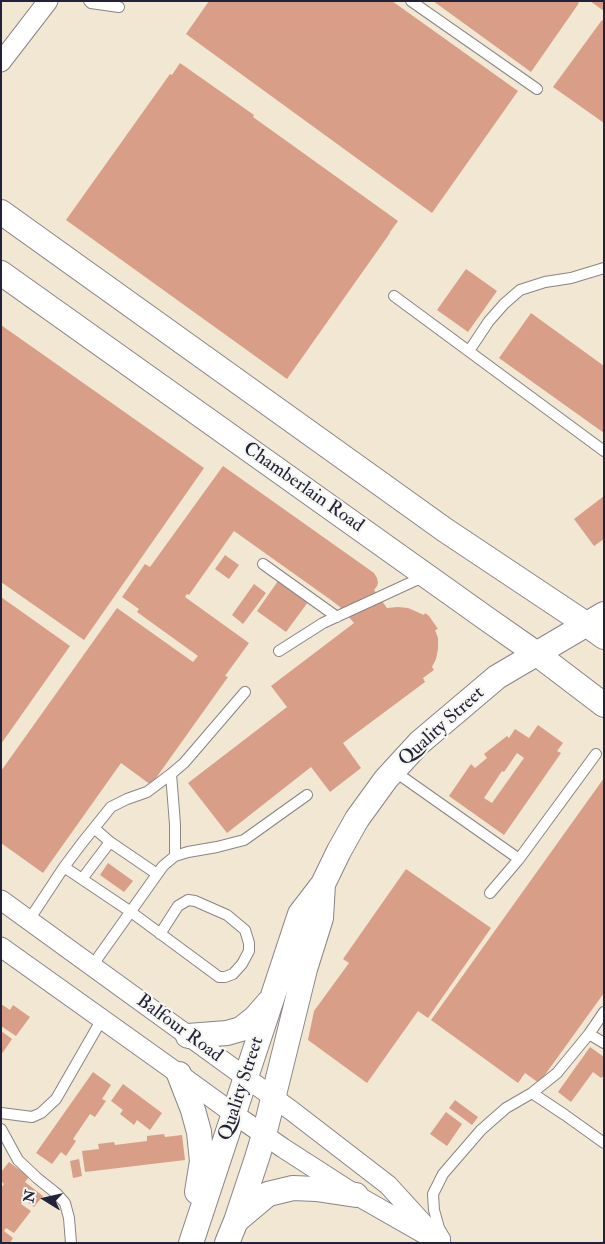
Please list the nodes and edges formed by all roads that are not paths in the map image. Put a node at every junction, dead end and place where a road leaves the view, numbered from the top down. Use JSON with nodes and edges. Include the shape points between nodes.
{"nodes":[{"id":1,"x":48,"y":1,"type":"edge"},
{"id":2,"x":89,"y":1,"type":"edge"},
{"id":3,"x":411,"y":1,"type":"edge"},
{"id":4,"x":119,"y":7,"type":"dead end"},
{"id":5,"x":1,"y":62,"type":"edge"},
{"id":6,"x":536,"y":89,"type":"dead end"},
{"id":7,"x":1,"y":212,"type":"edge"},
{"id":8,"x":604,"y":268,"type":"edge"},
{"id":9,"x":1,"y":273,"type":"edge"},
{"id":10,"x":394,"y":296,"type":"dead end"},
{"id":11,"x":469,"y":351,"type":"junction"},
{"id":12,"x":604,"y":451,"type":"edge"},
{"id":13,"x":263,"y":564,"type":"dead end"},
{"id":14,"x":426,"y":576,"type":"junction"},
{"id":15,"x":337,"y":617,"type":"junction"},
{"id":16,"x":598,"y":625,"type":"edge"},
{"id":17,"x":279,"y":650,"type":"dead end"},
{"id":18,"x":537,"y":654,"type":"junction"},
{"id":19,"x":245,"y":692,"type":"dead end"},
{"id":20,"x":604,"y":705,"type":"edge"},
{"id":21,"x":596,"y":754,"type":"dead end"},
{"id":22,"x":394,"y":771,"type":"junction"},
{"id":23,"x":171,"y":774,"type":"junction"},
{"id":24,"x":307,"y":795,"type":"dead end"},
{"id":25,"x":94,"y":828,"type":"junction"},
{"id":26,"x":110,"y":842,"type":"junction"},
{"id":27,"x":174,"y":856,"type":"junction"},
{"id":28,"x":519,"y":859,"type":"junction"},
{"id":29,"x":64,"y":867,"type":"junction"},
{"id":30,"x":158,"y":874,"type":"junction"},
{"id":31,"x":82,"y":879,"type":"junction"},
{"id":32,"x":323,"y":884,"type":"junction"},
{"id":33,"x":490,"y":893,"type":"dead end"},
{"id":34,"x":1,"y":900,"type":"edge"},
{"id":35,"x":131,"y":912,"type":"junction"},
{"id":36,"x":29,"y":920,"type":"junction"},
{"id":37,"x":160,"y":934,"type":"junction"},
{"id":38,"x":1,"y":946,"type":"edge"},
{"id":39,"x":92,"y":966,"type":"junction"},
{"id":40,"x":273,"y":996,"type":"junction"},
{"id":41,"x":604,"y":1012,"type":"edge"},
{"id":42,"x":102,"y":1019,"type":"junction"},
{"id":43,"x":589,"y":1034,"type":"junction"},
{"id":44,"x":188,"y":1036,"type":"junction"},
{"id":45,"x":604,"y":1043,"type":"edge"},
{"id":46,"x":179,"y":1074,"type":"junction"},
{"id":47,"x":246,"y":1078,"type":"junction"},
{"id":48,"x":532,"y":1093,"type":"junction"},
{"id":49,"x":274,"y":1098,"type":"junction"},
{"id":50,"x":1,"y":1113,"type":"edge"},
{"id":51,"x":234,"y":1114,"type":"junction"},
{"id":52,"x":1,"y":1129,"type":"edge"},
{"id":53,"x":264,"y":1135,"type":"junction"},
{"id":54,"x":604,"y":1143,"type":"edge"},
{"id":55,"x":356,"y":1195,"type":"junction"},
{"id":56,"x":236,"y":1221,"type":"junction"},
{"id":57,"x":71,"y":1243,"type":"edge"},
{"id":58,"x":190,"y":1243,"type":"edge"},
{"id":59,"x":227,"y":1243,"type":"edge"},
{"id":60,"x":440,"y":1243,"type":"edge"},
{"id":61,"x":449,"y":1243,"type":"edge"}],
"edges":[{"from":1,"to":5,"type":"street"},
{"from":2,"to":4,"type":"lane"},
{"from":3,"to":6,"type":"lane"},
{"from":7,"to":16,"type":"street","via":[[445,530]]},
{"from":8,"to":11,"type":"lane","via":[[520,290],[489,321]]},
{"from":9,"to":14,"type":"street","name":"Chamberlain Road"},
{"from":10,"to":11,"type":"lane"},
{"from":11,"to":12,"type":"lane"},
{"from":13,"to":15,"type":"lane"},
{"from":14,"to":15,"type":"lane"},
{"from":14,"to":18,"type":"street","name":"Chamberlain Road"},
{"from":15,"to":17,"type":"lane"},
{"from":16,"to":18,"type":"street","name":"Quality Street"},
{"from":18,"to":20,"type":"street","name":"Chamberlain Road"},
{"from":18,"to":22,"type":"street","name":"Quality Street","via":[[497,677],[419,743]]},
{"from":19,"to":23,"type":"lane"},
{"from":21,"to":28,"type":"lane"},
{"from":22,"to":28,"type":"lane"},
{"from":22,"to":32,"type":"street","name":"Quality Street","via":[[357,820]]},
{"from":23,"to":25,"type":"lane","via":[[148,792],[112,807]]},
{"from":23,"to":27,"type":"lane"},
{"from":24,"to":27,"type":"lane","via":[[244,840]]},
{"from":25,"to":26,"type":"lane"},
{"from":25,"to":29,"type":"lane"},
{"from":26,"to":30,"type":"lane"},
{"from":26,"to":31,"type":"lane"},
{"from":27,"to":30,"type":"lane"},
{"from":28,"to":33,"type":"lane"},
{"from":29,"to":31,"type":"lane"},
{"from":29,"to":36,"type":"lane"},
{"from":30,"to":35,"type":"lane"},
{"from":31,"to":35,"type":"lane"},
{"from":32,"to":40,"type":"street","name":"Quality Street","via":[[300,914]]},
{"from":32,"to":49,"type":"street","name":"Quality Street","via":[[320,918]]},
{"from":34,"to":36,"type":"street","name":"Balfour Road"},
{"from":35,"to":37,"type":"lane"},
{"from":35,"to":39,"type":"lane"},
{"from":36,"to":39,"type":"street","name":"Balfour Road"},
{"from":37,"to":37,"type":"lane","via":[[219,977],[233,974],[249,951],[245,930],[227,915],[195,901],[188,900],[178,906]]},
{"from":38,"to":42,"type":"street","name":"Balfour Road"},
{"from":39,"to":44,"type":"street","name":"Balfour Road"},
{"from":40,"to":44,"type":"street","via":[[241,1029]]},
{"from":40,"to":47,"type":"street","name":"Quality Street"},
{"from":41,"to":43,"type":"lane"},
{"from":42,"to":46,"type":"street","name":"Balfour Road"},
{"from":42,"to":50,"type":"lane","via":[[56,1099],[41,1113],[32,1118]]},
{"from":43,"to":45,"type":"lane"},
{"from":43,"to":48,"type":"lane","via":[[558,1072]]},
{"from":44,"to":47,"type":"street","name":"Balfour Road"},
{"from":46,"to":51,"type":"street","name":"Balfour Road"},
{"from":46,"to":58,"type":"street","via":[[199,1132],[202,1162]]},
{"from":47,"to":49,"type":"street","name":"Balfour Road"},
{"from":47,"to":51,"type":"street","name":"Quality Street"},
{"from":48,"to":54,"type":"lane"},
{"from":48,"to":61,"type":"lane","via":[[506,1108],[481,1130],[443,1174],[433,1194],[434,1210],[439,1228]]},
{"from":49,"to":53,"type":"street","name":"Quality Street"},
{"from":49,"to":60,"type":"street","name":"Balfour Road","via":[[388,1185]]},
{"from":51,"to":53,"type":"street","name":"Balfour Road"},
{"from":51,"to":58,"type":"street","name":"Quality Street"},
{"from":52,"to":57,"type":"lane","via":[[18,1160],[65,1203]]},
{"from":53,"to":55,"type":"street","name":"Balfour Road"},
{"from":53,"to":56,"type":"street","name":"Quality Street"},
{"from":55,"to":56,"type":"street","via":[[293,1188],[268,1194]]},
{"from":55,"to":60,"type":"street","name":"Balfour Road"},
{"from":56,"to":59,"type":"street","name":"Quality Street"}]}
